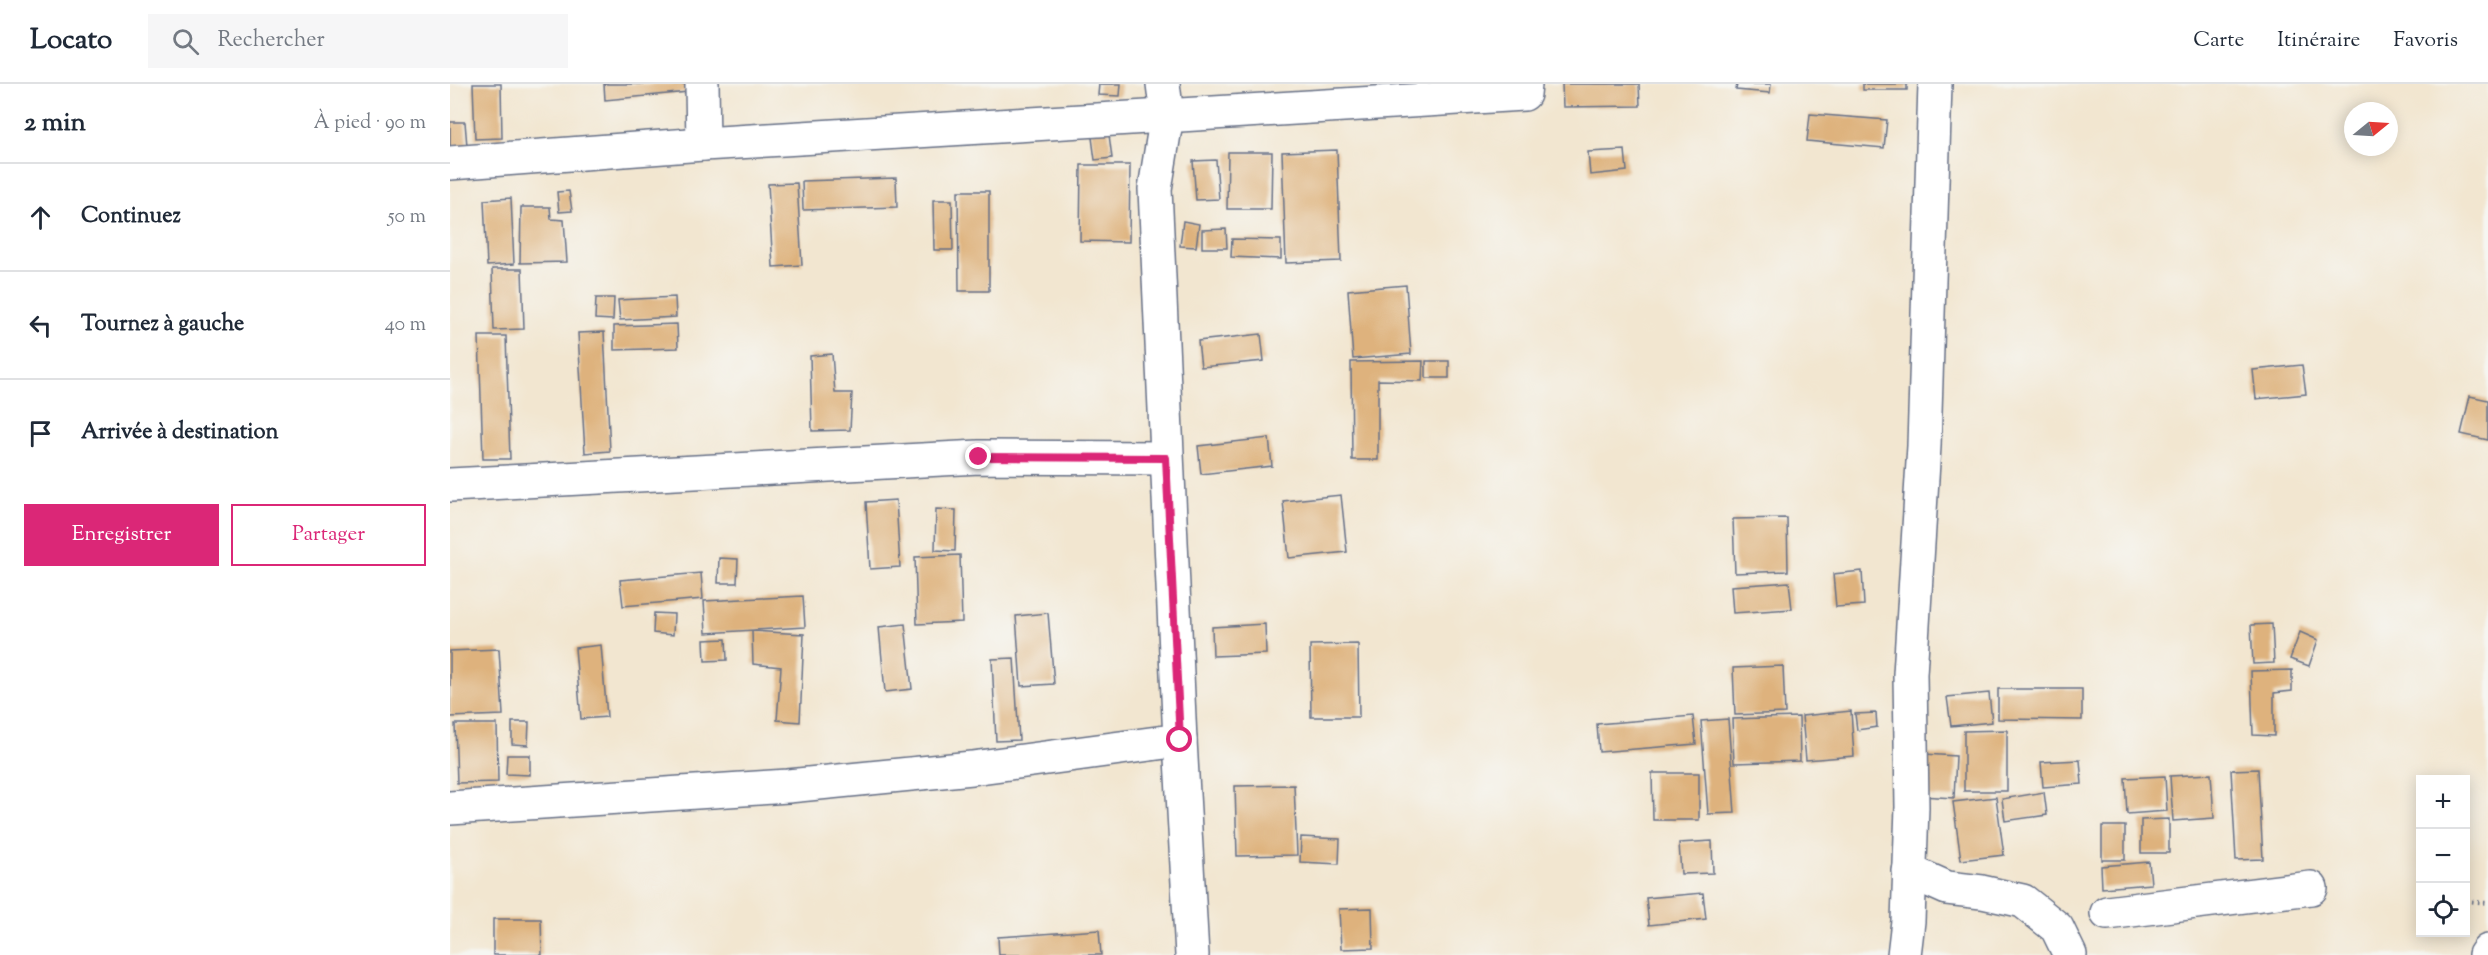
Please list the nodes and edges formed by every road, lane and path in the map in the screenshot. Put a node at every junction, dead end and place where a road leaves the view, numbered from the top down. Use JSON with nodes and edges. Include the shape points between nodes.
{"nodes":[{"id":1,"x":702,"y":84,"type":"edge"},
{"id":2,"x":1525,"y":84,"type":"edge"},
{"id":3,"x":1935,"y":84,"type":"edge"},
{"id":4,"x":1165,"y":100,"type":"edge"},
{"id":5,"x":703,"y":144,"type":"junction"},
{"id":6,"x":450,"y":163,"type":"edge"},
{"id":7,"x":1166,"y":458,"type":"junction"},
{"id":8,"x":450,"y":485,"type":"edge"},
{"id":9,"x":1180,"y":740,"type":"junction"},
{"id":10,"x":450,"y":808,"type":"edge"},
{"id":11,"x":1909,"y":871,"type":"junction"},
{"id":12,"x":2311,"y":888,"type":"dead end"},
{"id":13,"x":2470,"y":901,"type":"edge"},
{"id":14,"x":2488,"y":903,"type":"edge"},
{"id":15,"x":2107,"y":914,"type":"dead end"},
{"id":16,"x":2488,"y":951,"type":"edge"},
{"id":17,"x":1192,"y":955,"type":"edge"},
{"id":18,"x":1904,"y":955,"type":"edge"},
{"id":19,"x":2070,"y":955,"type":"edge"},
{"id":20,"x":2485,"y":955,"type":"edge"}],
"edges":[{"from":1,"to":5,"type":"street"},
{"from":2,"to":4,"type":"street","via":[[1524,94]]},
{"from":3,"to":11,"type":"street","via":[[1924,446],[1910,674]]},
{"from":4,"to":5,"type":"street"},
{"from":4,"to":7,"type":"street","via":[[1155,189]]},
{"from":5,"to":6,"type":"street"},
{"from":7,"to":8,"type":"street","via":[[979,457]]},
{"from":7,"to":9,"type":"street"},
{"from":9,"to":10,"type":"street","via":[[972,768],[811,784]]},
{"from":9,"to":17,"type":"street"},
{"from":11,"to":18,"type":"street"},
{"from":11,"to":19,"type":"street","via":[[1947,888],[2023,901],[2057,928]]},
{"from":12,"to":15,"type":"street"},
{"from":13,"to":14,"type":"path"},
{"from":16,"to":20,"type":"street"}]}
